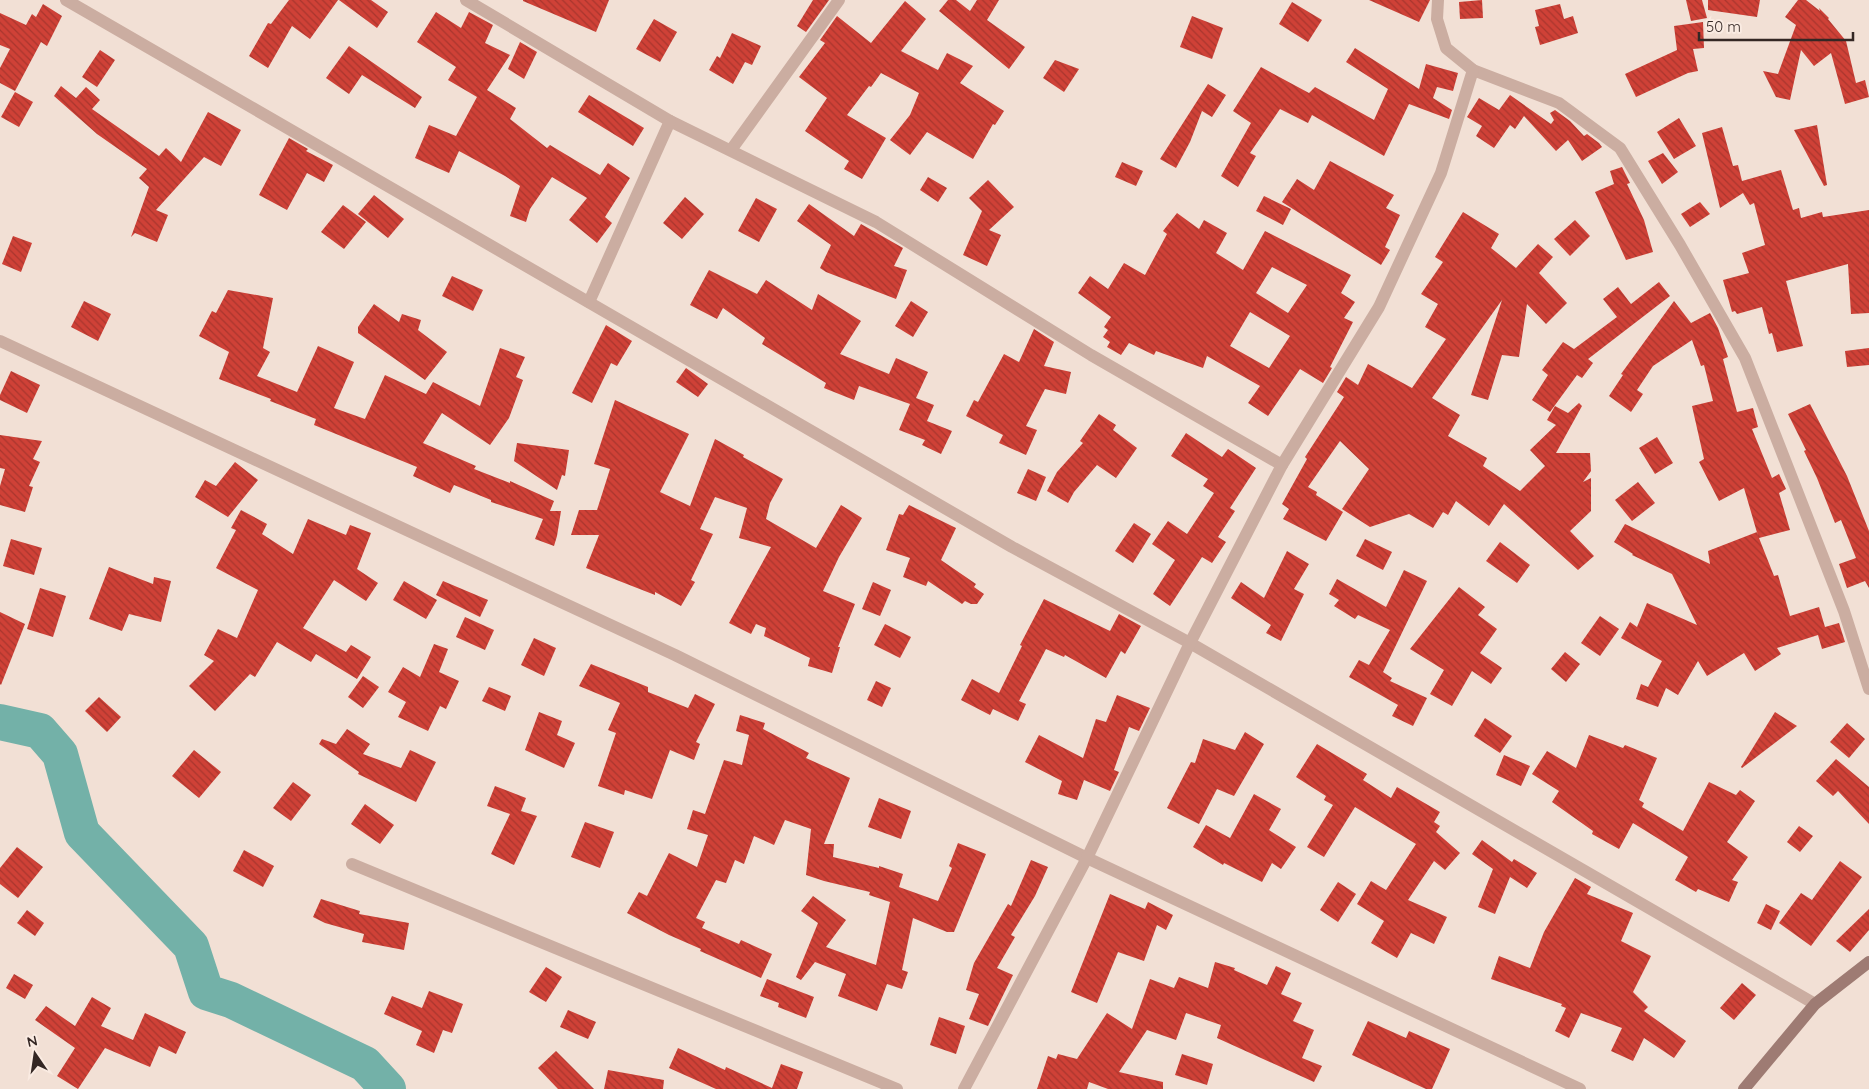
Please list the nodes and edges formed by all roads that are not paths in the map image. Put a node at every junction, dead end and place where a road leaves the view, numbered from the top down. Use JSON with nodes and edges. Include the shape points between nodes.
{"nodes":[{"id":1,"x":66,"y":0,"type":"edge"},
{"id":2,"x":466,"y":0,"type":"edge"},
{"id":3,"x":839,"y":0,"type":"edge"},
{"id":4,"x":1438,"y":0,"type":"edge"},
{"id":5,"x":1473,"y":70,"type":"junction"},
{"id":6,"x":670,"y":121,"type":"junction"},
{"id":7,"x":731,"y":150,"type":"junction"},
{"id":8,"x":589,"y":302,"type":"junction"},
{"id":9,"x":0,"y":341,"type":"edge"},
{"id":10,"x":1282,"y":465,"type":"junction"},
{"id":11,"x":1190,"y":643,"type":"junction"},
{"id":12,"x":1869,"y":689,"type":"edge"},
{"id":13,"x":1087,"y":858,"type":"junction"},
{"id":14,"x":352,"y":864,"type":"dead end"},
{"id":15,"x":1869,"y":962,"type":"edge"},
{"id":16,"x":1815,"y":1004,"type":"junction"},
{"id":17,"x":897,"y":1089,"type":"edge"},
{"id":18,"x":964,"y":1089,"type":"edge"},
{"id":19,"x":1580,"y":1089,"type":"edge"},
{"id":20,"x":1744,"y":1089,"type":"edge"}],
"edges":[{"from":1,"to":8,"type":"street"},
{"from":2,"to":6,"type":"street"},
{"from":3,"to":7,"type":"street"},
{"from":4,"to":5,"type":"street","via":[[1438,19],[1446,48]]},
{"from":5,"to":10,"type":"street","via":[[1441,173],[1379,307]]},
{"from":5,"to":12,"type":"street","via":[[1559,103],[1620,148],[1745,358],[1844,611]]},
{"from":6,"to":7,"type":"street"},
{"from":6,"to":8,"type":"street"},
{"from":7,"to":10,"type":"street","via":[[876,222],[1091,355]]},
{"from":8,"to":11,"type":"street","via":[[1012,547]]},
{"from":9,"to":13,"type":"street","via":[[675,654]]},
{"from":10,"to":11,"type":"street"},
{"from":11,"to":13,"type":"street"},
{"from":11,"to":16,"type":"street"},
{"from":13,"to":18,"type":"street"},
{"from":13,"to":19,"type":"street"},
{"from":14,"to":17,"type":"street"},
{"from":15,"to":16,"type":"main road"},
{"from":16,"to":20,"type":"main road"}]}
